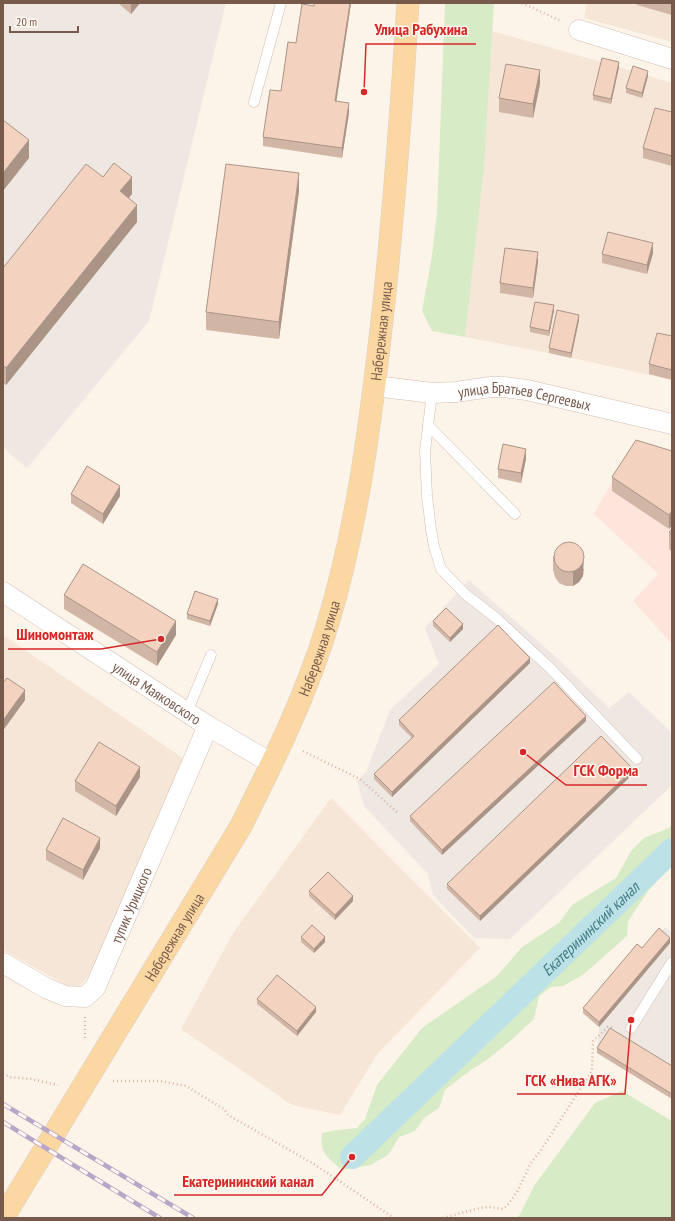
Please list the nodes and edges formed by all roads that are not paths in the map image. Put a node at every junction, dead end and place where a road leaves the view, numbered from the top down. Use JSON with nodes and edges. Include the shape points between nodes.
{"nodes":[{"id":1,"x":281,"y":3,"type":"edge"},
{"id":2,"x":408,"y":3,"type":"edge"},
{"id":3,"x":579,"y":30,"type":"road end"},
{"id":4,"x":672,"y":59,"type":"edge"},
{"id":5,"x":254,"y":102,"type":"dead end"},
{"id":6,"x":375,"y":386,"type":"junction"},
{"id":7,"x":432,"y":393,"type":"junction"},
{"id":8,"x":672,"y":424,"type":"edge"},
{"id":9,"x":428,"y":425,"type":"junction"},
{"id":10,"x":515,"y":514,"type":"dead end"},
{"id":11,"x":3,"y":592,"type":"edge"},
{"id":12,"x":211,"y":655,"type":"dead end"},
{"id":13,"x":187,"y":712,"type":"junction"},
{"id":14,"x":208,"y":726,"type":"junction"},
{"id":15,"x":637,"y":759,"type":"dead end"},
{"id":16,"x":273,"y":764,"type":"junction"},
{"id":17,"x":672,"y":962,"type":"edge"},
{"id":18,"x":3,"y":963,"type":"edge"},
{"id":19,"x":631,"y":1028,"type":"dead end"},
{"id":20,"x":3,"y":1218,"type":"edge"}],
"edges":[{"from":1,"to":5,"type":"lane"},
{"from":2,"to":6,"type":"main road","name":"Набережная улица","via":[[386,285]]},
{"from":3,"to":4,"type":"street"},
{"from":6,"to":7,"type":"street","name":"улица Братьев Сергеевых"},
{"from":6,"to":16,"type":"main road","name":"Набережная улица","via":[[343,568],[328,624]]},
{"from":7,"to":8,"type":"street","name":"улица Братьев Сергеевых","via":[[503,387],[527,390]]},
{"from":7,"to":9,"type":"lane"},
{"from":9,"to":10,"type":"lane"},
{"from":9,"to":15,"type":"lane","via":[[427,496],[433,540],[442,568],[465,594],[496,618],[550,668]]},
{"from":11,"to":13,"type":"street","name":"улица Маяковского"},
{"from":12,"to":13,"type":"lane"},
{"from":13,"to":14,"type":"street","name":"улица Маяковского"},
{"from":14,"to":16,"type":"street","name":"улица Маяковского"},
{"from":14,"to":18,"type":"street","name":"тупик Урицкого","via":[[95,988],[85,997],[65,996]]},
{"from":16,"to":20,"type":"main road","name":"Набережная улица","via":[[241,826]]},
{"from":17,"to":19,"type":"lane"}]}
